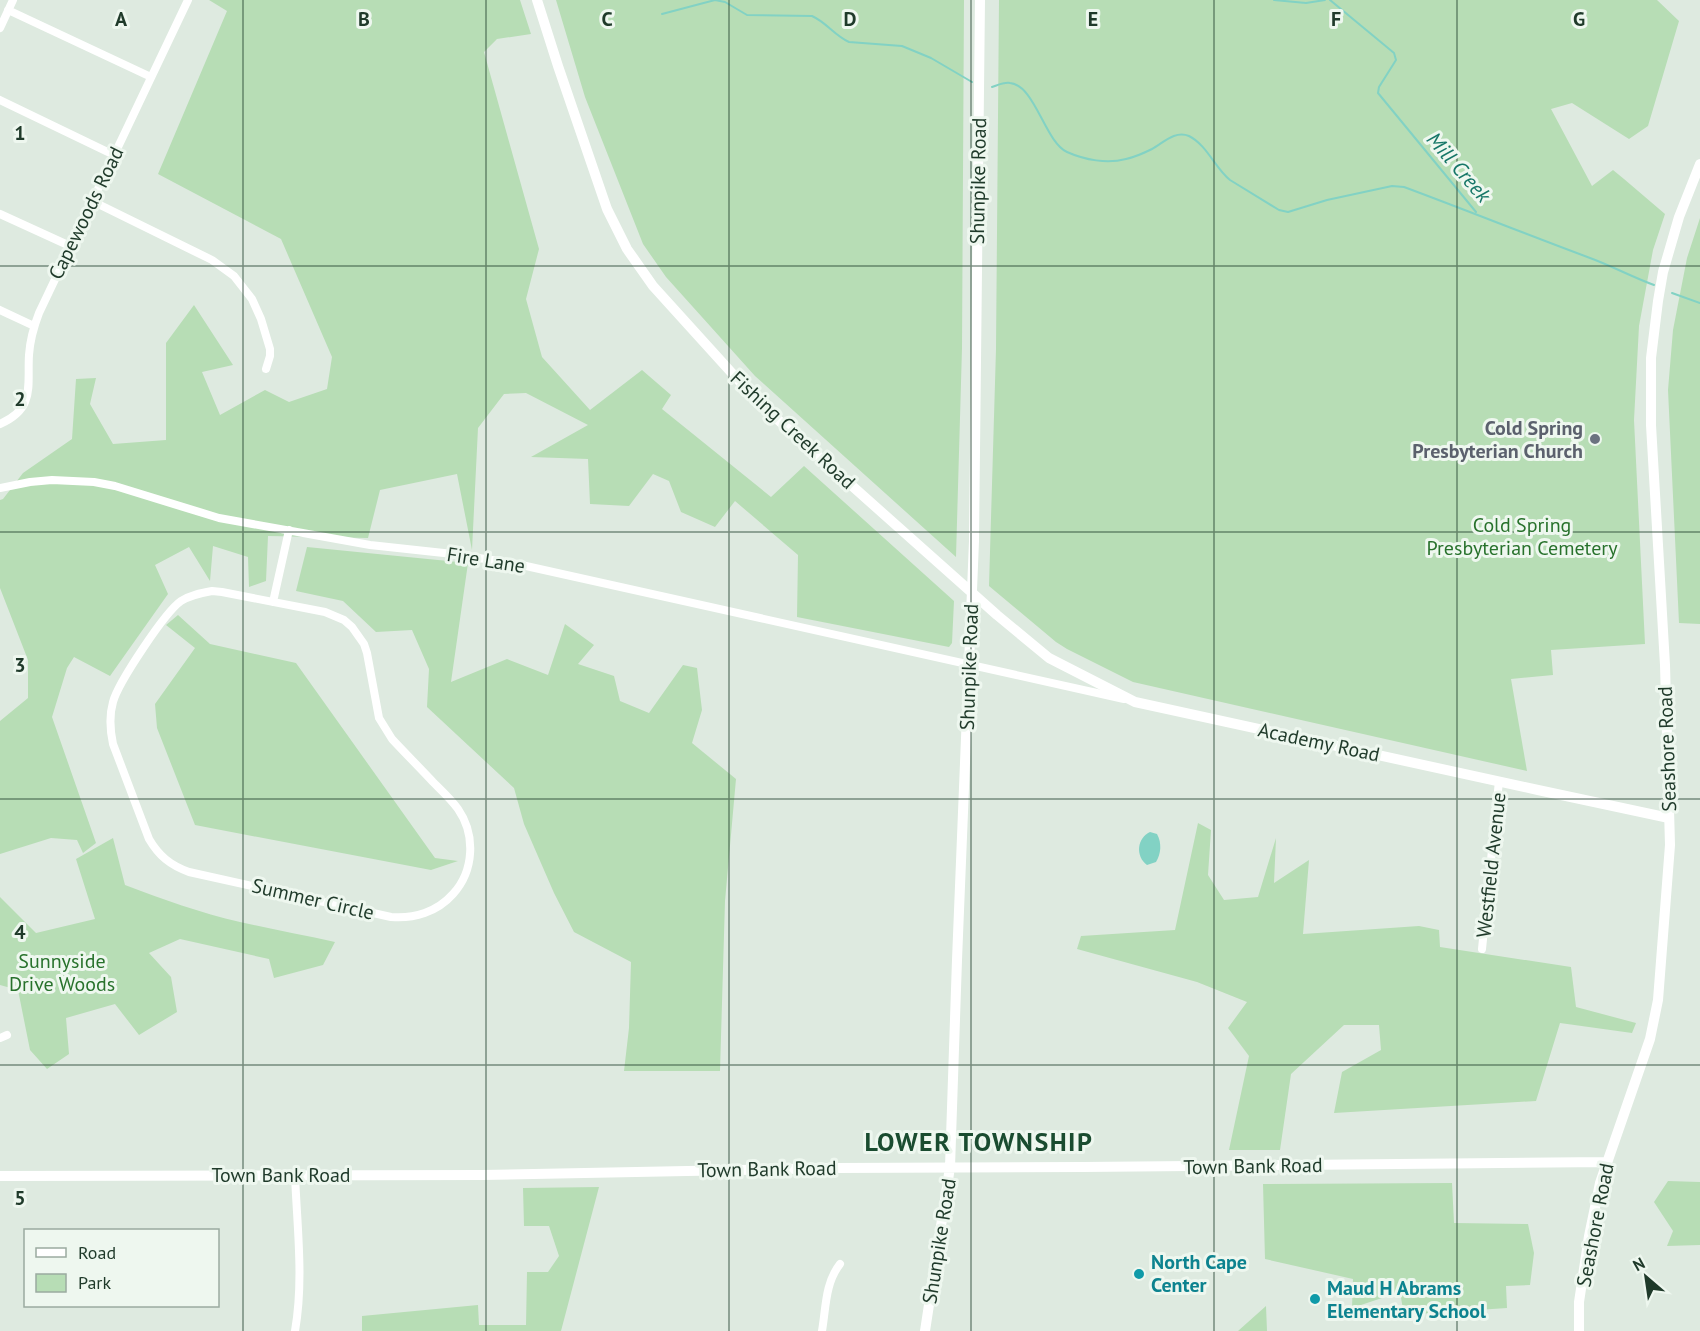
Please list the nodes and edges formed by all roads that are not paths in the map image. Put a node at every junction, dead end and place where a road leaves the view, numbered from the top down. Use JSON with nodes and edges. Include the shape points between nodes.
{"nodes":[{"id":1,"x":13,"y":0,"type":"edge"},
{"id":2,"x":188,"y":0,"type":"edge"},
{"id":3,"x":537,"y":0,"type":"edge"},
{"id":4,"x":980,"y":0,"type":"edge"},
{"id":5,"x":8,"y":10,"type":"junction"},
{"id":6,"x":0,"y":28,"type":"edge"},
{"id":7,"x":151,"y":77,"type":"junction"},
{"id":8,"x":0,"y":100,"type":"edge"},
{"id":9,"x":114,"y":155,"type":"junction"},
{"id":10,"x":1700,"y":164,"type":"edge"},
{"id":11,"x":92,"y":201,"type":"junction"},
{"id":12,"x":0,"y":214,"type":"edge"},
{"id":13,"x":70,"y":246,"type":"junction"},
{"id":14,"x":0,"y":310,"type":"edge"},
{"id":15,"x":34,"y":326,"type":"junction"},
{"id":16,"x":266,"y":369,"type":"dead end"},
{"id":17,"x":0,"y":424,"type":"edge"},
{"id":18,"x":0,"y":488,"type":"edge"},
{"id":19,"x":289,"y":530,"type":"junction"},
{"id":20,"x":972,"y":593,"type":"junction"},
{"id":21,"x":273,"y":602,"type":"junction"},
{"id":22,"x":969,"y":664,"type":"junction"},
{"id":23,"x":1136,"y":702,"type":"junction"},
{"id":24,"x":1499,"y":781,"type":"junction"},
{"id":25,"x":1669,"y":818,"type":"junction"},
{"id":26,"x":1482,"y":949,"type":"dead end"},
{"id":27,"x":1606,"y":1162,"type":"junction"},
{"id":28,"x":950,"y":1167,"type":"junction"},
{"id":29,"x":295,"y":1175,"type":"junction"},
{"id":30,"x":0,"y":1176,"type":"edge"},
{"id":31,"x":840,"y":1264,"type":"dead end"},
{"id":32,"x":295,"y":1331,"type":"edge"},
{"id":33,"x":822,"y":1331,"type":"edge"},
{"id":34,"x":925,"y":1331,"type":"edge"},
{"id":35,"x":1579,"y":1331,"type":"edge"}],
"edges":[{"from":1,"to":5,"type":"street"},
{"from":2,"to":7,"type":"street","name":"Capewoods Road"},
{"from":3,"to":20,"type":"street","name":"Fishing Creek Road","via":[[607,209],[638,266],[759,403]]},
{"from":4,"to":20,"type":"street","name":"Shunpike Road"},
{"from":5,"to":6,"type":"street"},
{"from":5,"to":7,"type":"street"},
{"from":7,"to":9,"type":"street","name":"Capewoods Road"},
{"from":8,"to":9,"type":"street"},
{"from":9,"to":11,"type":"street","name":"Capewoods Road"},
{"from":10,"to":25,"type":"street","name":"Seashore Road","via":[[1663,272],[1652,358]]},
{"from":11,"to":13,"type":"street","name":"Capewoods Road"},
{"from":11,"to":16,"type":"street","via":[[213,260],[234,276],[252,299],[261,319],[270,348]]},
{"from":12,"to":13,"type":"street"},
{"from":13,"to":15,"type":"street","name":"Capewoods Road"},
{"from":14,"to":15,"type":"street"},
{"from":15,"to":17,"type":"street","name":"Capewoods Road","via":[[26,401],[15,415]]},
{"from":18,"to":19,"type":"street","name":"Fire Lane","via":[[52,480],[94,482],[219,518]]},
{"from":19,"to":21,"type":"street"},
{"from":19,"to":22,"type":"street","name":"Fire Lane","via":[[517,564]]},
{"from":20,"to":22,"type":"street","name":"Shunpike Road"},
{"from":20,"to":23,"type":"street","name":"Fishing Creek Road","via":[[1049,658]]},
{"from":21,"to":21,"type":"street","name":"Summer Circle","via":[[325,612],[352,627],[367,653],[376,707],[385,729],[464,819],[470,851],[466,874],[454,893],[436,908],[414,917],[391,917],[189,872],[169,863],[149,839],[113,744],[111,709],[118,689],[165,616],[181,601],[212,591]]},
{"from":22,"to":23,"type":"street","name":"Academy Road"},
{"from":22,"to":28,"type":"street","name":"Shunpike Road"},
{"from":23,"to":24,"type":"street","name":"Academy Road"},
{"from":24,"to":25,"type":"street","name":"Academy Road"},
{"from":24,"to":26,"type":"street","name":"Westfield Avenue"},
{"from":25,"to":27,"type":"street","name":"Seashore Road","via":[[1655,1020]]},
{"from":27,"to":28,"type":"street","name":"Town Bank Road"},
{"from":27,"to":35,"type":"street","name":"Seashore Road","via":[[1588,1236]]},
{"from":28,"to":29,"type":"street","name":"Town Bank Road"},
{"from":28,"to":34,"type":"street","name":"Shunpike Road"},
{"from":29,"to":30,"type":"street","name":"Town Bank Road"},
{"from":29,"to":32,"type":"street","via":[[299,1275]]},
{"from":31,"to":33,"type":"street","via":[[830,1281]]}]}
